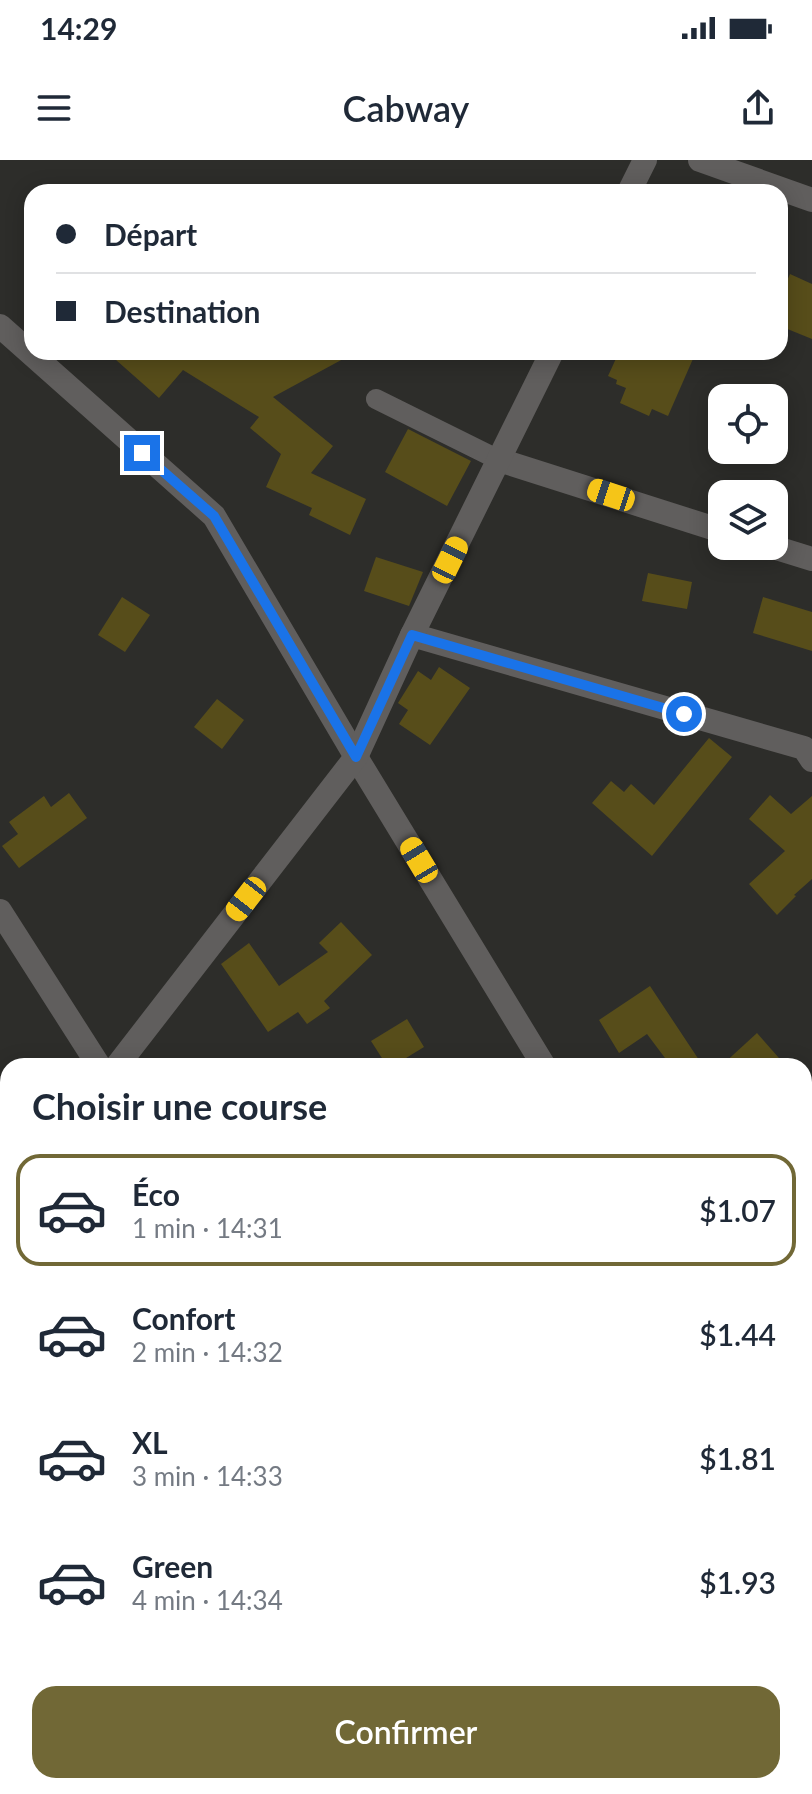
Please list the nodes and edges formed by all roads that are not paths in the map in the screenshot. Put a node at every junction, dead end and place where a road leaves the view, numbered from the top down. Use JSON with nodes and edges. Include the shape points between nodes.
{"nodes":[{"id":1,"x":645,"y":160,"type":"edge"},
{"id":2,"x":700,"y":160,"type":"edge"},
{"id":3,"x":633,"y":184,"type":"edge"},
{"id":4,"x":767,"y":184,"type":"edge"},
{"id":5,"x":788,"y":191,"type":"edge"},
{"id":6,"x":812,"y":200,"type":"edge"},
{"id":7,"x":0,"y":326,"type":"edge"},
{"id":8,"x":24,"y":347,"type":"edge"},
{"id":9,"x":38,"y":360,"type":"edge"},
{"id":10,"x":548,"y":360,"type":"edge"},
{"id":11,"x":376,"y":399,"type":"dead end"},
{"id":12,"x":499,"y":460,"type":"junction"},
{"id":13,"x":708,"y":527,"type":"edge"},
{"id":14,"x":788,"y":552,"type":"edge"},
{"id":15,"x":812,"y":559,"type":"edge"},
{"id":16,"x":412,"y":635,"type":"junction"},
{"id":17,"x":356,"y":757,"type":"junction"},
{"id":18,"x":812,"y":760,"type":"edge"},
{"id":19,"x":0,"y":911,"type":"edge"},
{"id":20,"x":94,"y":1058,"type":"edge"},
{"id":21,"x":123,"y":1058,"type":"edge"},
{"id":22,"x":539,"y":1058,"type":"edge"}],
"edges":[{"from":1,"to":3,"type":"street"},
{"from":2,"to":4,"type":"street"},
{"from":5,"to":6,"type":"street"},
{"from":7,"to":8,"type":"street"},
{"from":9,"to":17,"type":"street","via":[[214,516]]},
{"from":10,"to":12,"type":"street"},
{"from":11,"to":12,"type":"lane"},
{"from":12,"to":13,"type":"street"},
{"from":12,"to":16,"type":"street"},
{"from":14,"to":15,"type":"street"},
{"from":16,"to":17,"type":"street"},
{"from":16,"to":18,"type":"street","via":[[804,748]]},
{"from":17,"to":21,"type":"street"},
{"from":17,"to":22,"type":"street"},
{"from":19,"to":20,"type":"street"}]}
